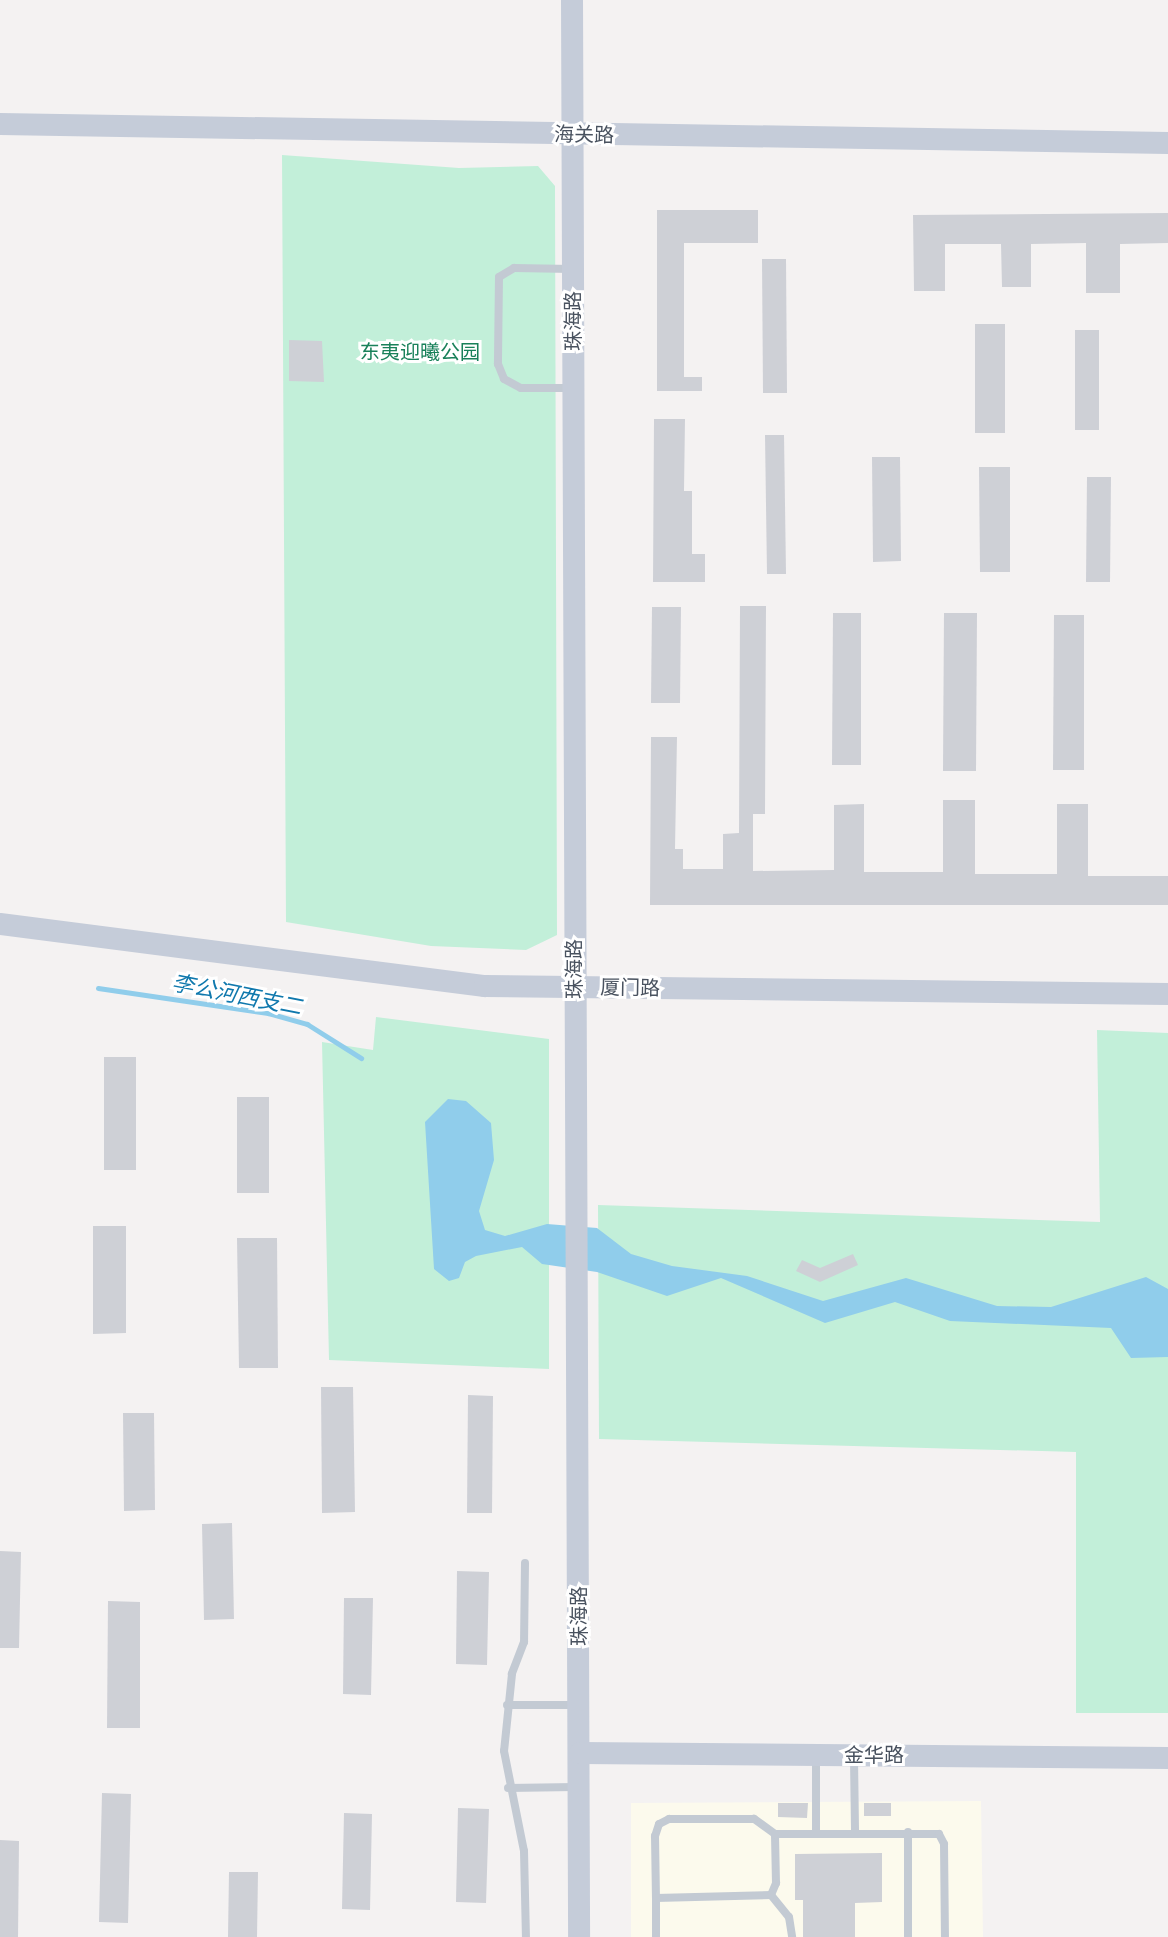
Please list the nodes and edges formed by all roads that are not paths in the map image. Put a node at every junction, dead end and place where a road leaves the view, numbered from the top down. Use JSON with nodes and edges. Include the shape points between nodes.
{"nodes":[{"id":1,"x":572,"y":0,"type":"edge"},
{"id":2,"x":0,"y":124,"type":"edge"},
{"id":3,"x":572,"y":135,"type":"junction"},
{"id":4,"x":1168,"y":143,"type":"edge"},
{"id":5,"x":573,"y":269,"type":"junction"},
{"id":6,"x":573,"y":388,"type":"junction"},
{"id":7,"x":0,"y":924,"type":"edge"},
{"id":8,"x":574,"y":987,"type":"junction"},
{"id":9,"x":1168,"y":994,"type":"edge"},
{"id":10,"x":525,"y":1563,"type":"dead end"},
{"id":11,"x":507,"y":1705,"type":"junction"},
{"id":12,"x":580,"y":1705,"type":"junction"},
{"id":13,"x":580,"y":1753,"type":"junction"},
{"id":14,"x":816,"y":1755,"type":"junction"},
{"id":15,"x":854,"y":1755,"type":"junction"},
{"id":16,"x":1168,"y":1758,"type":"edge"},
{"id":17,"x":580,"y":1787,"type":"junction"},
{"id":18,"x":508,"y":1788,"type":"junction"},
{"id":19,"x":908,"y":1832,"type":"junction"},
{"id":20,"x":855,"y":1833,"type":"junction"},
{"id":21,"x":775,"y":1834,"type":"junction"},
{"id":22,"x":816,"y":1834,"type":"junction"},
{"id":23,"x":771,"y":1895,"type":"junction"},
{"id":24,"x":656,"y":1898,"type":"junction"},
{"id":25,"x":526,"y":1937,"type":"edge"},
{"id":26,"x":579,"y":1937,"type":"edge"},
{"id":27,"x":656,"y":1937,"type":"edge"},
{"id":28,"x":792,"y":1937,"type":"edge"},
{"id":29,"x":908,"y":1937,"type":"edge"},
{"id":30,"x":945,"y":1937,"type":"edge"}],
"edges":[{"from":1,"to":3,"type":"street","name":"珠海路"},
{"from":2,"to":3,"type":"street","name":"海关路"},
{"from":3,"to":4,"type":"street","name":"海关路"},
{"from":3,"to":5,"type":"street","name":"珠海路"},
{"from":5,"to":6,"type":"street","name":"珠海路"},
{"from":5,"to":6,"type":"lane","via":[[514,268],[499,277],[498,364],[504,379],[521,388]]},
{"from":6,"to":8,"type":"street","name":"珠海路"},
{"from":7,"to":8,"type":"street","name":"厦门路","via":[[485,986]]},
{"from":8,"to":9,"type":"street","name":"厦门路"},
{"from":8,"to":12,"type":"street","name":"珠海路"},
{"from":10,"to":11,"type":"lane","via":[[524,1642]]},
{"from":11,"to":12,"type":"lane"},
{"from":11,"to":18,"type":"lane"},
{"from":12,"to":13,"type":"street","name":"珠海路"},
{"from":13,"to":14,"type":"street","name":"金华路"},
{"from":13,"to":17,"type":"street","name":"珠海路"},
{"from":14,"to":15,"type":"street","name":"金华路"},
{"from":14,"to":22,"type":"lane"},
{"from":15,"to":16,"type":"street","name":"金华路"},
{"from":15,"to":20,"type":"lane"},
{"from":17,"to":18,"type":"lane"},
{"from":17,"to":26,"type":"street","name":"珠海路"},
{"from":18,"to":25,"type":"lane","via":[[524,1851]]},
{"from":19,"to":20,"type":"lane"},
{"from":19,"to":29,"type":"lane"},
{"from":19,"to":30,"type":"lane","via":[[935,1833],[944,1840]]},
{"from":20,"to":22,"type":"lane"},
{"from":21,"to":22,"type":"lane"},
{"from":21,"to":23,"type":"lane","via":[[776,1883]]},
{"from":21,"to":24,"type":"lane","via":[[754,1819],[664,1821],[656,1830]]},
{"from":23,"to":24,"type":"lane"},
{"from":23,"to":28,"type":"lane","via":[[789,1917]]},
{"from":24,"to":27,"type":"lane"}]}
